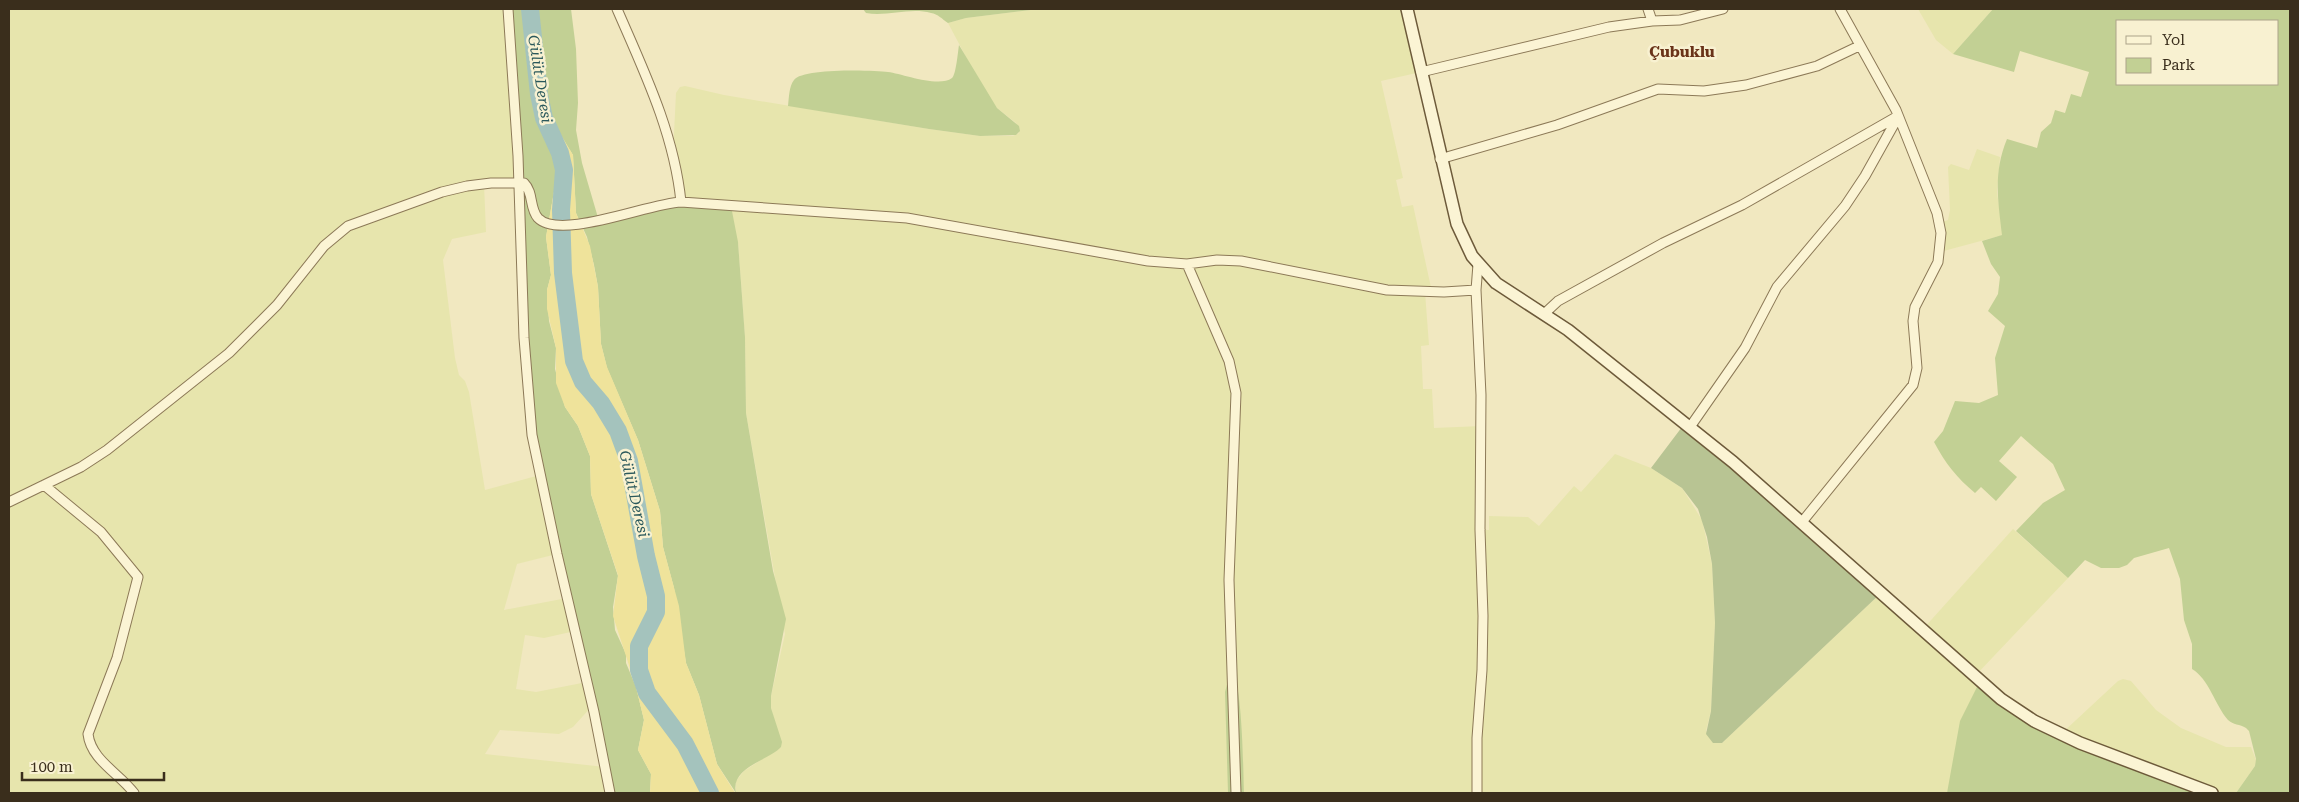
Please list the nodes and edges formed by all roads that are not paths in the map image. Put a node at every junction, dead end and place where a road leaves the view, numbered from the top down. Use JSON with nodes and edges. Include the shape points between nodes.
{"nodes":[{"id":1,"x":508,"y":9,"type":"edge"},
{"id":2,"x":616,"y":9,"type":"edge"},
{"id":3,"x":1407,"y":9,"type":"edge"},
{"id":4,"x":1648,"y":9,"type":"edge"},
{"id":5,"x":1723,"y":9,"type":"edge"},
{"id":6,"x":1840,"y":9,"type":"edge"},
{"id":7,"x":1652,"y":21,"type":"junction"},
{"id":8,"x":1859,"y":46,"type":"junction"},
{"id":9,"x":1421,"y":72,"type":"junction"},
{"id":10,"x":1898,"y":116,"type":"junction"},
{"id":11,"x":1440,"y":159,"type":"junction"},
{"id":12,"x":518,"y":182,"type":"junction"},
{"id":13,"x":680,"y":202,"type":"junction"},
{"id":14,"x":1187,"y":264,"type":"junction"},
{"id":15,"x":1478,"y":264,"type":"junction"},
{"id":16,"x":1476,"y":290,"type":"junction"},
{"id":17,"x":1544,"y":314,"type":"junction"},
{"id":18,"x":1690,"y":428,"type":"junction"},
{"id":19,"x":44,"y":484,"type":"junction"},
{"id":20,"x":9,"y":502,"type":"edge"},
{"id":21,"x":1802,"y":522,"type":"junction"},
{"id":22,"x":134,"y":793,"type":"edge"},
{"id":23,"x":610,"y":793,"type":"edge"},
{"id":24,"x":1236,"y":793,"type":"edge"},
{"id":25,"x":1477,"y":793,"type":"edge"},
{"id":26,"x":2212,"y":793,"type":"edge"}],
"edges":[{"from":1,"to":12,"type":"street"},
{"from":2,"to":13,"type":"street","via":[[664,124],[673,154]]},
{"from":3,"to":9,"type":"street"},
{"from":4,"to":7,"type":"street"},
{"from":5,"to":7,"type":"street","via":[[1680,20]]},
{"from":6,"to":8,"type":"street"},
{"from":7,"to":9,"type":"street","via":[[1609,27]]},
{"from":8,"to":10,"type":"street"},
{"from":8,"to":11,"type":"street","via":[[1817,66],[1746,85],[1704,91],[1658,90],[1557,125]]},
{"from":9,"to":11,"type":"street"},
{"from":10,"to":17,"type":"street","via":[[1742,205],[1663,243],[1558,301]]},
{"from":10,"to":18,"type":"street","via":[[1865,176],[1777,287],[1745,348]]},
{"from":10,"to":21,"type":"street","via":[[1937,213],[1941,233],[1938,262],[1915,307],[1917,368],[1913,385]]},
{"from":11,"to":15,"type":"street","via":[[1457,224],[1464,243]]},
{"from":12,"to":13,"type":"street","via":[[530,190],[538,218],[554,225],[583,224],[652,205]]},
{"from":12,"to":19,"type":"street","via":[[458,188],[348,226],[327,243],[275,307],[229,353],[107,450],[82,467]]},
{"from":12,"to":23,"type":"street","via":[[524,338],[532,435]]},
{"from":13,"to":14,"type":"street","via":[[906,218],[1148,261]]},
{"from":14,"to":16,"type":"street","via":[[1241,261],[1387,290]]},
{"from":14,"to":24,"type":"street","via":[[1229,361],[1236,393],[1229,580]]},
{"from":15,"to":16,"type":"street"},
{"from":15,"to":17,"type":"street","via":[[1496,283]]},
{"from":16,"to":25,"type":"street","via":[[1482,395],[1480,530],[1483,616],[1476,738]]},
{"from":17,"to":18,"type":"street"},
{"from":18,"to":21,"type":"street"},
{"from":19,"to":20,"type":"street"},
{"from":19,"to":22,"type":"street","via":[[101,532],[138,577],[117,658],[88,734],[89,744],[96,754]]},
{"from":21,"to":26,"type":"street","via":[[2019,712],[2080,743]]}]}
